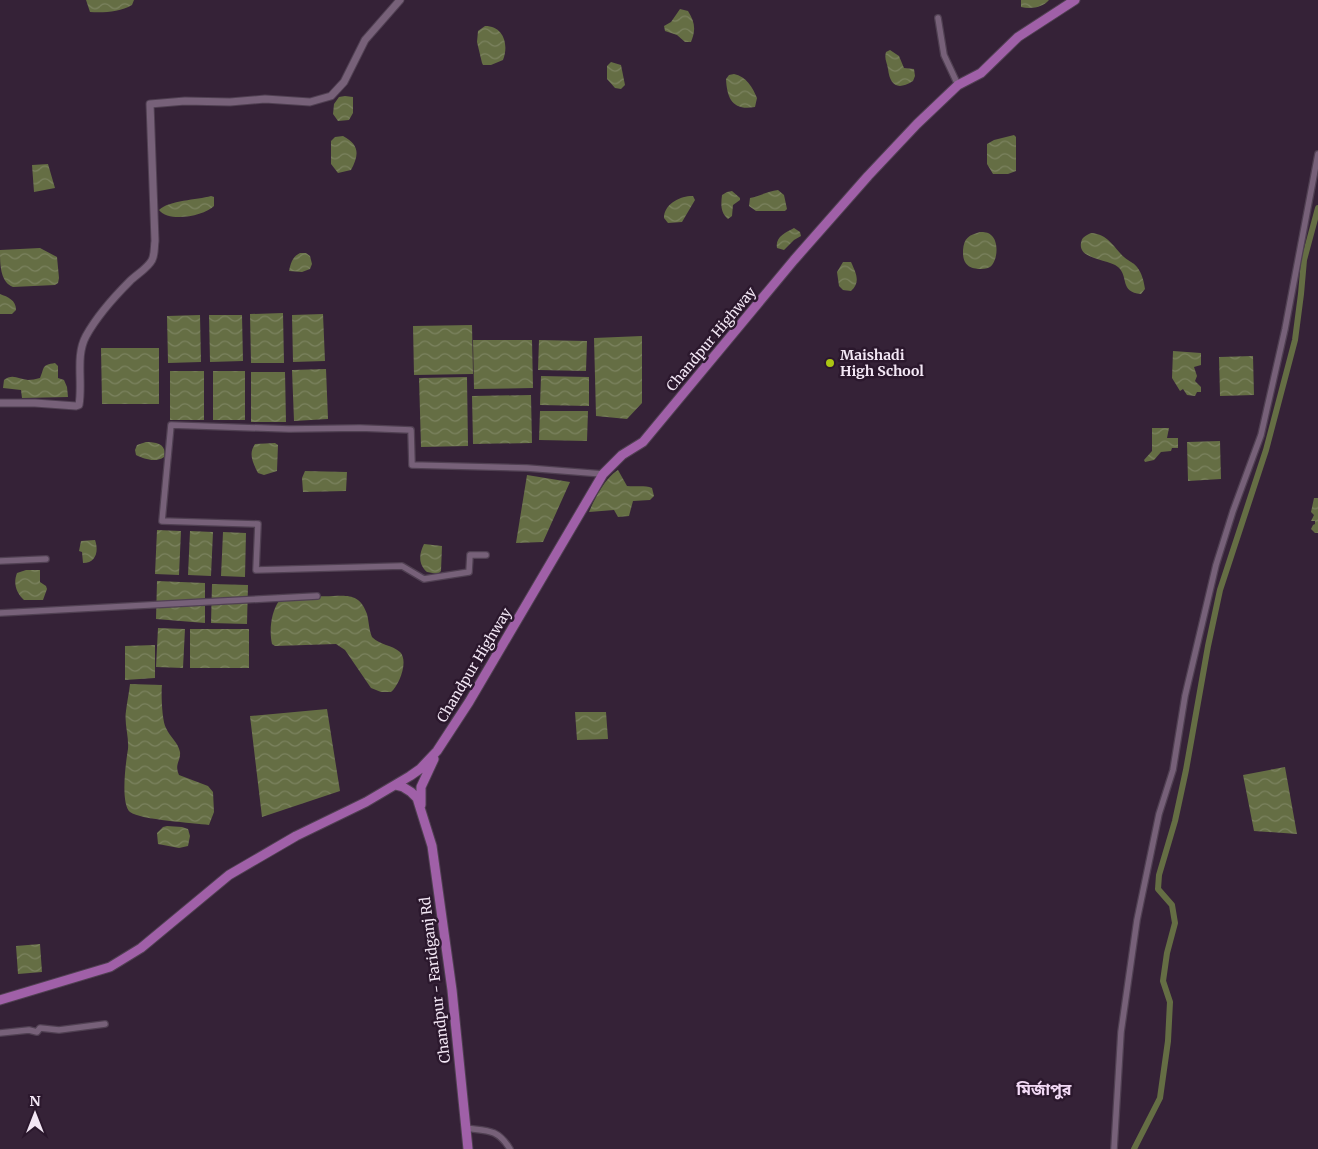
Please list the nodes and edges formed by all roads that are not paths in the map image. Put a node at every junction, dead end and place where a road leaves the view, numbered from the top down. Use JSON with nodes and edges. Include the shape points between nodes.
{"nodes":[{"id":1,"x":400,"y":0,"type":"edge"},
{"id":2,"x":1075,"y":0,"type":"edge"},
{"id":3,"x":938,"y":18,"type":"dead end"},
{"id":4,"x":958,"y":84,"type":"junction"},
{"id":5,"x":1318,"y":154,"type":"edge"},
{"id":6,"x":0,"y":403,"type":"edge"},
{"id":7,"x":603,"y":474,"type":"junction"},
{"id":8,"x":486,"y":555,"type":"dead end"},
{"id":9,"x":46,"y":559,"type":"dead end"},
{"id":10,"x":0,"y":561,"type":"edge"},
{"id":11,"x":317,"y":596,"type":"dead end"},
{"id":12,"x":0,"y":613,"type":"edge"},
{"id":13,"x":437,"y":751,"type":"junction"},
{"id":14,"x":395,"y":785,"type":"junction"},
{"id":15,"x":421,"y":810,"type":"junction"},
{"id":16,"x":0,"y":1000,"type":"edge"},
{"id":17,"x":105,"y":1024,"type":"dead end"},
{"id":18,"x":0,"y":1033,"type":"edge"},
{"id":19,"x":465,"y":1128,"type":"junction"},
{"id":20,"x":468,"y":1149,"type":"edge"},
{"id":21,"x":510,"y":1149,"type":"edge"},
{"id":22,"x":1114,"y":1149,"type":"edge"}],
"edges":[{"from":1,"to":6,"type":"street","via":[[365,40],[344,82],[331,96],[310,102],[265,99],[150,104],[153,258],[124,287],[85,338],[80,353],[79,404]]},
{"from":2,"to":4,"type":"main road","name":"Chandpur Highway","via":[[1018,37],[980,72]]},
{"from":3,"to":4,"type":"street","via":[[944,55]]},
{"from":4,"to":7,"type":"main road","name":"Chandpur Highway","via":[[917,124],[794,260],[643,442],[622,455]]},
{"from":5,"to":22,"type":"street","via":[[1263,426],[1216,565],[1137,920],[1121,1032]]},
{"from":7,"to":8,"type":"street","via":[[412,465],[411,430],[171,425],[162,521],[258,524],[256,570],[402,566],[424,579],[469,572],[470,555]]},
{"from":7,"to":13,"type":"main road","name":"Chandpur Highway"},
{"from":9,"to":10,"type":"street"},
{"from":11,"to":12,"type":"street"},
{"from":13,"to":14,"type":"main road","via":[[420,769]]},
{"from":13,"to":15,"type":"main road","via":[[421,787]]},
{"from":14,"to":15,"type":"main road","via":[[411,792]]},
{"from":14,"to":16,"type":"main road","via":[[229,875],[141,948],[110,967]]},
{"from":15,"to":19,"type":"main road","name":"Chandpur - Faridganj Rd","via":[[436,874],[452,990]]},
{"from":17,"to":18,"type":"street"},
{"from":19,"to":20,"type":"main road","name":"Chandpur - Faridganj Rd"},
{"from":19,"to":21,"type":"street","via":[[498,1134]]}]}
